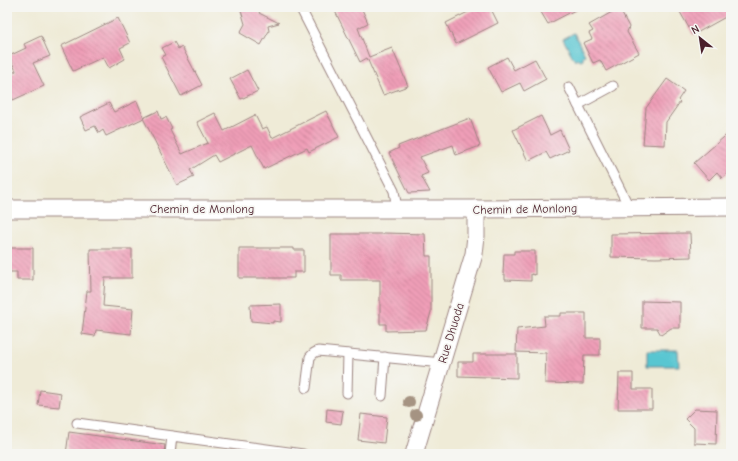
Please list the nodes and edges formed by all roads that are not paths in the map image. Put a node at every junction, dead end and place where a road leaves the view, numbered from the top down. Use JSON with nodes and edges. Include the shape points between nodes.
{"nodes":[{"id":1,"x":300,"y":7,"type":"edge"},
{"id":2,"x":613,"y":86,"type":"dead end"},
{"id":3,"x":569,"y":87,"type":"dead end"},
{"id":4,"x":578,"y":105,"type":"junction"},
{"id":5,"x":629,"y":207,"type":"junction"},
{"id":6,"x":731,"y":207,"type":"edge"},
{"id":7,"x":7,"y":209,"type":"edge"},
{"id":8,"x":397,"y":209,"type":"junction"},
{"id":9,"x":476,"y":209,"type":"junction"},
{"id":10,"x":348,"y":354,"type":"junction"},
{"id":11,"x":384,"y":357,"type":"junction"},
{"id":12,"x":442,"y":363,"type":"junction"},
{"id":13,"x":306,"y":388,"type":"dead end"},
{"id":14,"x":347,"y":393,"type":"dead end"},
{"id":15,"x":382,"y":396,"type":"dead end"},
{"id":16,"x":77,"y":423,"type":"dead end"},
{"id":17,"x":172,"y":436,"type":"junction"},
{"id":18,"x":170,"y":454,"type":"edge"},
{"id":19,"x":302,"y":454,"type":"edge"},
{"id":20,"x":414,"y":454,"type":"edge"}],
"edges":[{"from":1,"to":8,"type":"lane","via":[[394,191]]},
{"from":2,"to":4,"type":"lane"},
{"from":3,"to":4,"type":"lane"},
{"from":4,"to":5,"type":"lane"},
{"from":5,"to":6,"type":"street","name":"Chemin de Monlong"},
{"from":5,"to":9,"type":"street","name":"Chemin de Monlong"},
{"from":7,"to":8,"type":"street","name":"Chemin de Monlong"},
{"from":8,"to":9,"type":"street","name":"Chemin de Monlong"},
{"from":9,"to":12,"type":"street","name":"Rue Dhuoda","via":[[474,254]]},
{"from":10,"to":11,"type":"lane"},
{"from":10,"to":13,"type":"lane","via":[[318,351],[314,353],[310,357]]},
{"from":10,"to":14,"type":"lane"},
{"from":11,"to":12,"type":"lane"},
{"from":11,"to":15,"type":"lane"},
{"from":12,"to":20,"type":"street","name":"Rue Dhuoda"},
{"from":16,"to":17,"type":"lane"},
{"from":17,"to":18,"type":"lane"},
{"from":17,"to":19,"type":"lane"}]}
